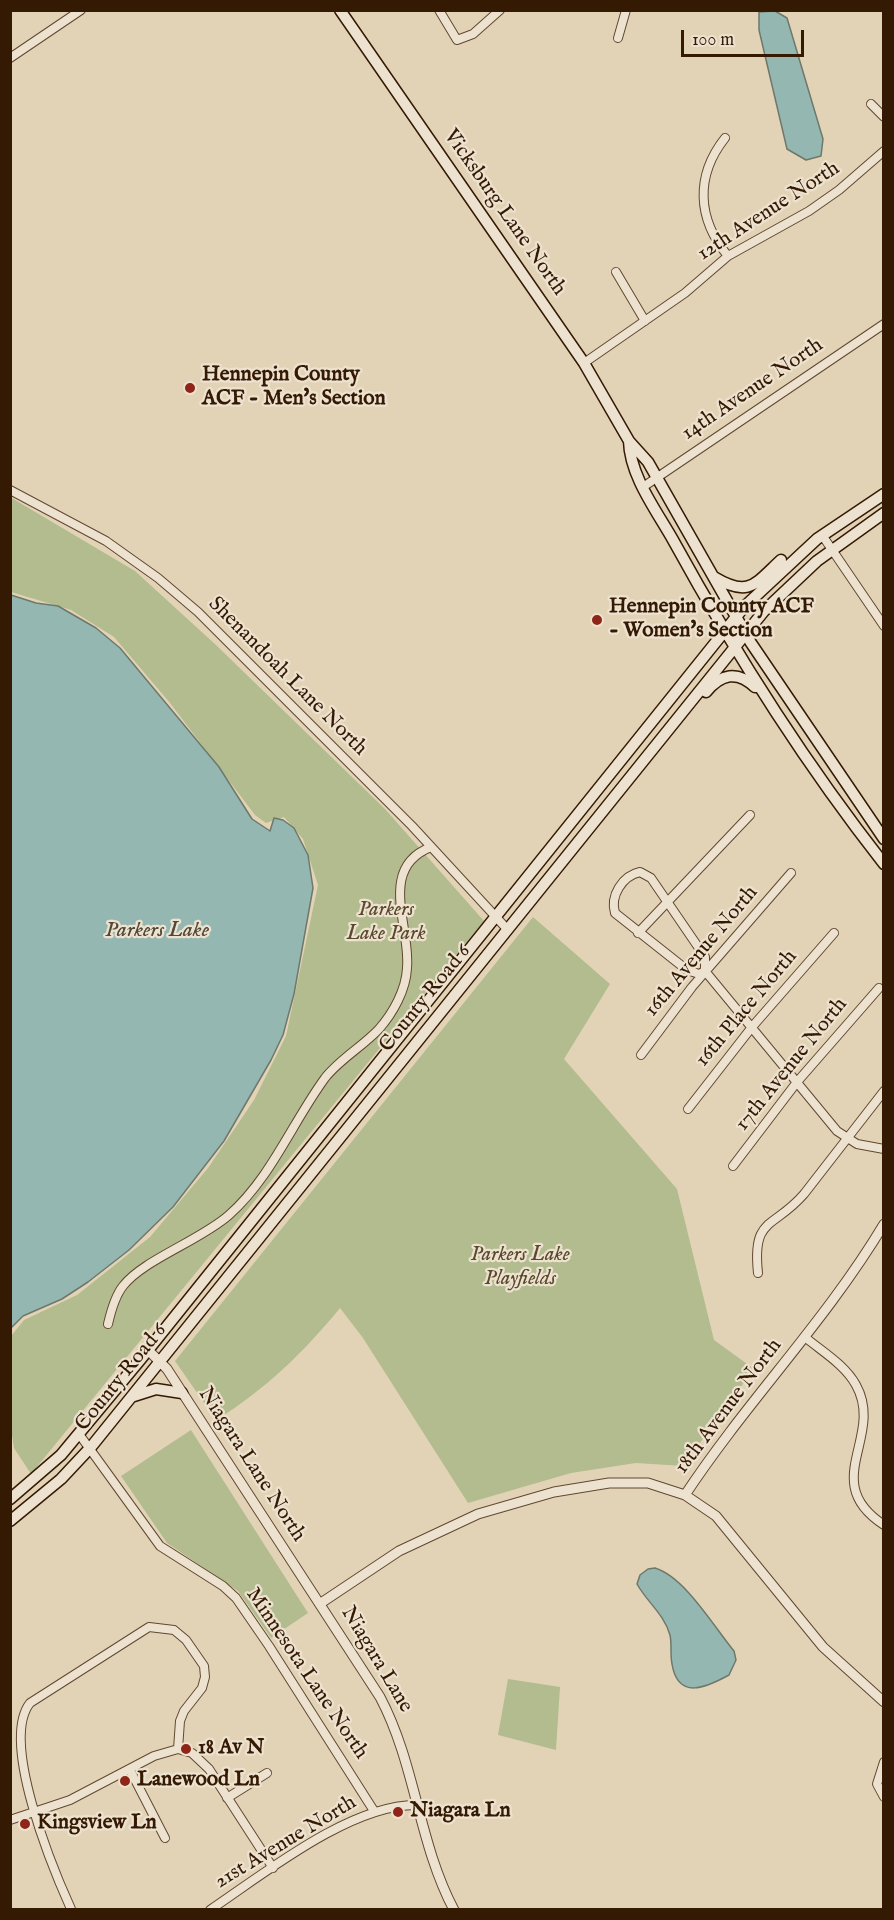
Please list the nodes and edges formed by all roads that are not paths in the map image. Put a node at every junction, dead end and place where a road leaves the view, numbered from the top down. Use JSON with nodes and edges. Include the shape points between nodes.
{"nodes":[{"id":1,"x":81,"y":10,"type":"edge"},
{"id":2,"x":340,"y":10,"type":"edge"},
{"id":3,"x":439,"y":10,"type":"edge"},
{"id":4,"x":500,"y":10,"type":"edge"},
{"id":5,"x":626,"y":10,"type":"edge"},
{"id":6,"x":618,"y":38,"type":"dead end"},
{"id":7,"x":10,"y":58,"type":"edge"},
{"id":8,"x":871,"y":104,"type":"dead end"},
{"id":9,"x":884,"y":117,"type":"edge"},
{"id":10,"x":725,"y":138,"type":"dead end"},
{"id":11,"x":884,"y":151,"type":"edge"},
{"id":12,"x":728,"y":256,"type":"junction"},
{"id":13,"x":616,"y":272,"type":"dead end"},
{"id":14,"x":645,"y":321,"type":"junction"},
{"id":15,"x":884,"y":324,"type":"edge"},
{"id":16,"x":584,"y":363,"type":"junction"},
{"id":17,"x":629,"y":441,"type":"junction"},
{"id":18,"x":657,"y":478,"type":"junction"},
{"id":19,"x":643,"y":487,"type":"junction"},
{"id":20,"x":10,"y":490,"type":"edge"},
{"id":21,"x":884,"y":494,"type":"edge"},
{"id":22,"x":884,"y":513,"type":"edge"},
{"id":23,"x":819,"y":537,"type":"junction"},
{"id":24,"x":832,"y":549,"type":"junction"},
{"id":25,"x":711,"y":575,"type":"junction"},
{"id":26,"x":736,"y":617,"type":"junction"},
{"id":27,"x":884,"y":626,"type":"edge"},
{"id":28,"x":724,"y":631,"type":"junction"},
{"id":29,"x":745,"y":633,"type":"junction"},
{"id":30,"x":734,"y":646,"type":"junction"},
{"id":31,"x":771,"y":704,"type":"junction"},
{"id":32,"x":654,"y":746,"type":"junction"},
{"id":33,"x":750,"y":815,"type":"dead end"},
{"id":34,"x":884,"y":839,"type":"edge"},
{"id":35,"x":431,"y":847,"type":"junction"},
{"id":36,"x":884,"y":864,"type":"edge"},
{"id":37,"x":791,"y":873,"type":"dead end"},
{"id":38,"x":667,"y":901,"type":"junction"},
{"id":39,"x":495,"y":916,"type":"junction"},
{"id":40,"x":507,"y":929,"type":"junction"},
{"id":41,"x":638,"y":933,"type":"junction"},
{"id":42,"x":834,"y":933,"type":"dead end"},
{"id":43,"x":705,"y":971,"type":"junction"},
{"id":44,"x":879,"y":988,"type":"dead end"},
{"id":45,"x":752,"y":1028,"type":"junction"},
{"id":46,"x":641,"y":1055,"type":"dead end"},
{"id":47,"x":797,"y":1082,"type":"junction"},
{"id":48,"x":884,"y":1091,"type":"edge"},
{"id":49,"x":688,"y":1109,"type":"dead end"},
{"id":50,"x":846,"y":1138,"type":"junction"},
{"id":51,"x":884,"y":1149,"type":"edge"},
{"id":52,"x":733,"y":1167,"type":"dead end"},
{"id":53,"x":884,"y":1224,"type":"edge"},
{"id":54,"x":758,"y":1273,"type":"dead end"},
{"id":55,"x":108,"y":1324,"type":"dead end"},
{"id":56,"x":806,"y":1338,"type":"junction"},
{"id":57,"x":148,"y":1350,"type":"junction"},
{"id":58,"x":161,"y":1362,"type":"junction"},
{"id":59,"x":182,"y":1393,"type":"junction"},
{"id":60,"x":132,"y":1398,"type":"junction"},
{"id":61,"x":79,"y":1434,"type":"junction"},
{"id":62,"x":91,"y":1448,"type":"junction"},
{"id":63,"x":686,"y":1495,"type":"junction"},
{"id":64,"x":10,"y":1499,"type":"edge"},
{"id":65,"x":10,"y":1521,"type":"edge"},
{"id":66,"x":884,"y":1525,"type":"edge"},
{"id":67,"x":321,"y":1603,"type":"junction"},
{"id":68,"x":884,"y":1702,"type":"edge"},
{"id":69,"x":178,"y":1749,"type":"junction"},
{"id":70,"x":884,"y":1762,"type":"edge"},
{"id":71,"x":130,"y":1770,"type":"junction"},
{"id":72,"x":267,"y":1773,"type":"dead end"},
{"id":73,"x":884,"y":1797,"type":"edge"},
{"id":74,"x":227,"y":1798,"type":"junction"},
{"id":75,"x":417,"y":1805,"type":"junction"},
{"id":76,"x":374,"y":1811,"type":"junction"},
{"id":77,"x":33,"y":1812,"type":"junction"},
{"id":78,"x":10,"y":1820,"type":"edge"},
{"id":79,"x":165,"y":1838,"type":"dead end"},
{"id":80,"x":273,"y":1868,"type":"junction"},
{"id":81,"x":71,"y":1909,"type":"edge"},
{"id":82,"x":210,"y":1910,"type":"edge"},
{"id":83,"x":454,"y":1910,"type":"edge"}],
"edges":[{"from":1,"to":7,"type":"street"},
{"from":2,"to":16,"type":"main road","name":"Vicksburg Lane North"},
{"from":3,"to":4,"type":"street","via":[[457,40],[473,34]]},
{"from":5,"to":6,"type":"street"},
{"from":8,"to":9,"type":"street"},
{"from":10,"to":12,"type":"street","via":[[708,165],[702,198],[710,229]]},
{"from":11,"to":12,"type":"street","name":"12th Avenue North","via":[[809,211]]},
{"from":12,"to":14,"type":"street","name":"12th Avenue North"},
{"from":13,"to":14,"type":"street"},
{"from":14,"to":16,"type":"street","name":"12th Avenue North"},
{"from":15,"to":18,"type":"street","name":"14th Avenue North"},
{"from":16,"to":17,"type":"main road","name":"Vicksburg Lane North"},
{"from":17,"to":18,"type":"main road","name":"Vicksburg Lane North"},
{"from":17,"to":19,"type":"main road","name":"Vicksburg Lane North","via":[[631,460]]},
{"from":18,"to":19,"type":"street","name":"14th Avenue North"},
{"from":18,"to":25,"type":"main road","name":"Vicksburg Lane North"},
{"from":19,"to":28,"type":"main road","name":"Vicksburg Lane North"},
{"from":20,"to":35,"type":"street","name":"Shenandoah Lane North","via":[[106,541],[158,578],[198,612]]},
{"from":21,"to":23,"type":"main road","name":"County Road 6"},
{"from":22,"to":24,"type":"main road","name":"County Road 6"},
{"from":23,"to":24,"type":"street"},
{"from":23,"to":25,"type":"main road","via":[[796,548],[750,587],[731,587]]},
{"from":23,"to":26,"type":"main road","name":"County Road 6","via":[[770,580]]},
{"from":24,"to":27,"type":"street"},
{"from":24,"to":29,"type":"main road","name":"County Road 6","via":[[779,595]]},
{"from":25,"to":26,"type":"main road","name":"Vicksburg Lane North"},
{"from":26,"to":28,"type":"main road","name":"County Road 6"},
{"from":26,"to":29,"type":"main road","name":"Vicksburg Lane North"},
{"from":28,"to":30,"type":"main road","name":"Vicksburg Lane North"},
{"from":28,"to":39,"type":"main road","name":"County Road 6"},
{"from":29,"to":30,"type":"main road","name":"County Road 6"},
{"from":29,"to":34,"type":"main road","name":"Vicksburg Lane North"},
{"from":30,"to":31,"type":"main road","name":"Vicksburg Lane North"},
{"from":30,"to":32,"type":"main road","name":"County Road 6"},
{"from":31,"to":32,"type":"main road","via":[[746,679],[725,676],[714,683],[672,733]]},
{"from":31,"to":36,"type":"main road","name":"Vicksburg Lane North"},
{"from":32,"to":40,"type":"main road","name":"County Road 6"},
{"from":33,"to":38,"type":"street"},
{"from":35,"to":39,"type":"street","name":"Shenandoah Lane North"},
{"from":35,"to":55,"type":"street","via":[[414,856],[400,879],[407,969],[393,1010],[380,1028],[327,1077],[246,1198],[207,1232],[136,1274],[123,1286]]},
{"from":37,"to":43,"type":"street","name":"16th Avenue North"},
{"from":38,"to":41,"type":"street"},
{"from":38,"to":41,"type":"street","via":[[651,879],[640,872],[628,877],[613,898],[615,913]]},
{"from":38,"to":43,"type":"street","via":[[705,957]]},
{"from":39,"to":40,"type":"street","name":"Shenandoah Lane North"},
{"from":39,"to":57,"type":"main road","name":"County Road 6"},
{"from":40,"to":58,"type":"main road","name":"County Road 6"},
{"from":41,"to":43,"type":"street","via":[[692,973]]},
{"from":42,"to":45,"type":"street","name":"16th Place North"},
{"from":43,"to":45,"type":"street"},
{"from":43,"to":46,"type":"street","name":"16th Avenue North"},
{"from":44,"to":47,"type":"street","name":"17th Avenue North"},
{"from":45,"to":47,"type":"street"},
{"from":45,"to":49,"type":"street","name":"16th Place North"},
{"from":47,"to":50,"type":"street"},
{"from":47,"to":52,"type":"street","name":"17th Avenue North"},
{"from":48,"to":50,"type":"street"},
{"from":50,"to":51,"type":"street"},
{"from":50,"to":54,"type":"street","via":[[796,1203],[771,1219],[760,1233]]},
{"from":53,"to":56,"type":"street","name":"18th Avenue North"},
{"from":56,"to":63,"type":"street","name":"18th Avenue North","via":[[734,1425]]},
{"from":56,"to":66,"type":"street","via":[[842,1367],[856,1385],[864,1422],[852,1478],[860,1504],[868,1515]]},
{"from":57,"to":58,"type":"street","name":"Niagara Lane North"},
{"from":57,"to":61,"type":"main road","name":"County Road 6"},
{"from":58,"to":59,"type":"street","name":"Niagara Lane North"},
{"from":58,"to":60,"type":"main road","name":"County Road 6"},
{"from":59,"to":60,"type":"main road","via":[[156,1389]]},
{"from":59,"to":67,"type":"street","name":"Niagara Lane North"},
{"from":60,"to":62,"type":"main road","name":"County Road 6"},
{"from":61,"to":62,"type":"street","name":"Minnesota Lane North"},
{"from":61,"to":64,"type":"main road","name":"County Road 6"},
{"from":62,"to":65,"type":"main road","name":"County Road 6","via":[[48,1491]]},
{"from":62,"to":76,"type":"street","name":"Minnesota Lane North","via":[[160,1546],[223,1586],[236,1599]]},
{"from":63,"to":67,"type":"street","name":"18th Avenue North","via":[[628,1482],[515,1501],[406,1547]]},
{"from":63,"to":68,"type":"street","via":[[729,1529],[823,1647]]},
{"from":67,"to":75,"type":"street","name":"Niagara Lane","via":[[391,1717]]},
{"from":69,"to":71,"type":"street","via":[[154,1756]]},
{"from":69,"to":74,"type":"street","via":[[200,1759]]},
{"from":69,"to":77,"type":"street","via":[[180,1721],[202,1688],[204,1666],[174,1630],[149,1626],[22,1712],[19,1725],[25,1784]]},
{"from":70,"to":73,"type":"street","via":[[877,1784]]},
{"from":71,"to":77,"type":"street","via":[[70,1800]]},
{"from":71,"to":79,"type":"street"},
{"from":72,"to":74,"type":"street"},
{"from":74,"to":80,"type":"street"},
{"from":75,"to":76,"type":"street","name":"21st Avenue North"},
{"from":75,"to":83,"type":"street","via":[[432,1859]]},
{"from":76,"to":80,"type":"street","name":"21st Avenue North"},
{"from":77,"to":78,"type":"street"},
{"from":77,"to":81,"type":"street"},
{"from":80,"to":82,"type":"street","name":"21st Avenue North"}]}
